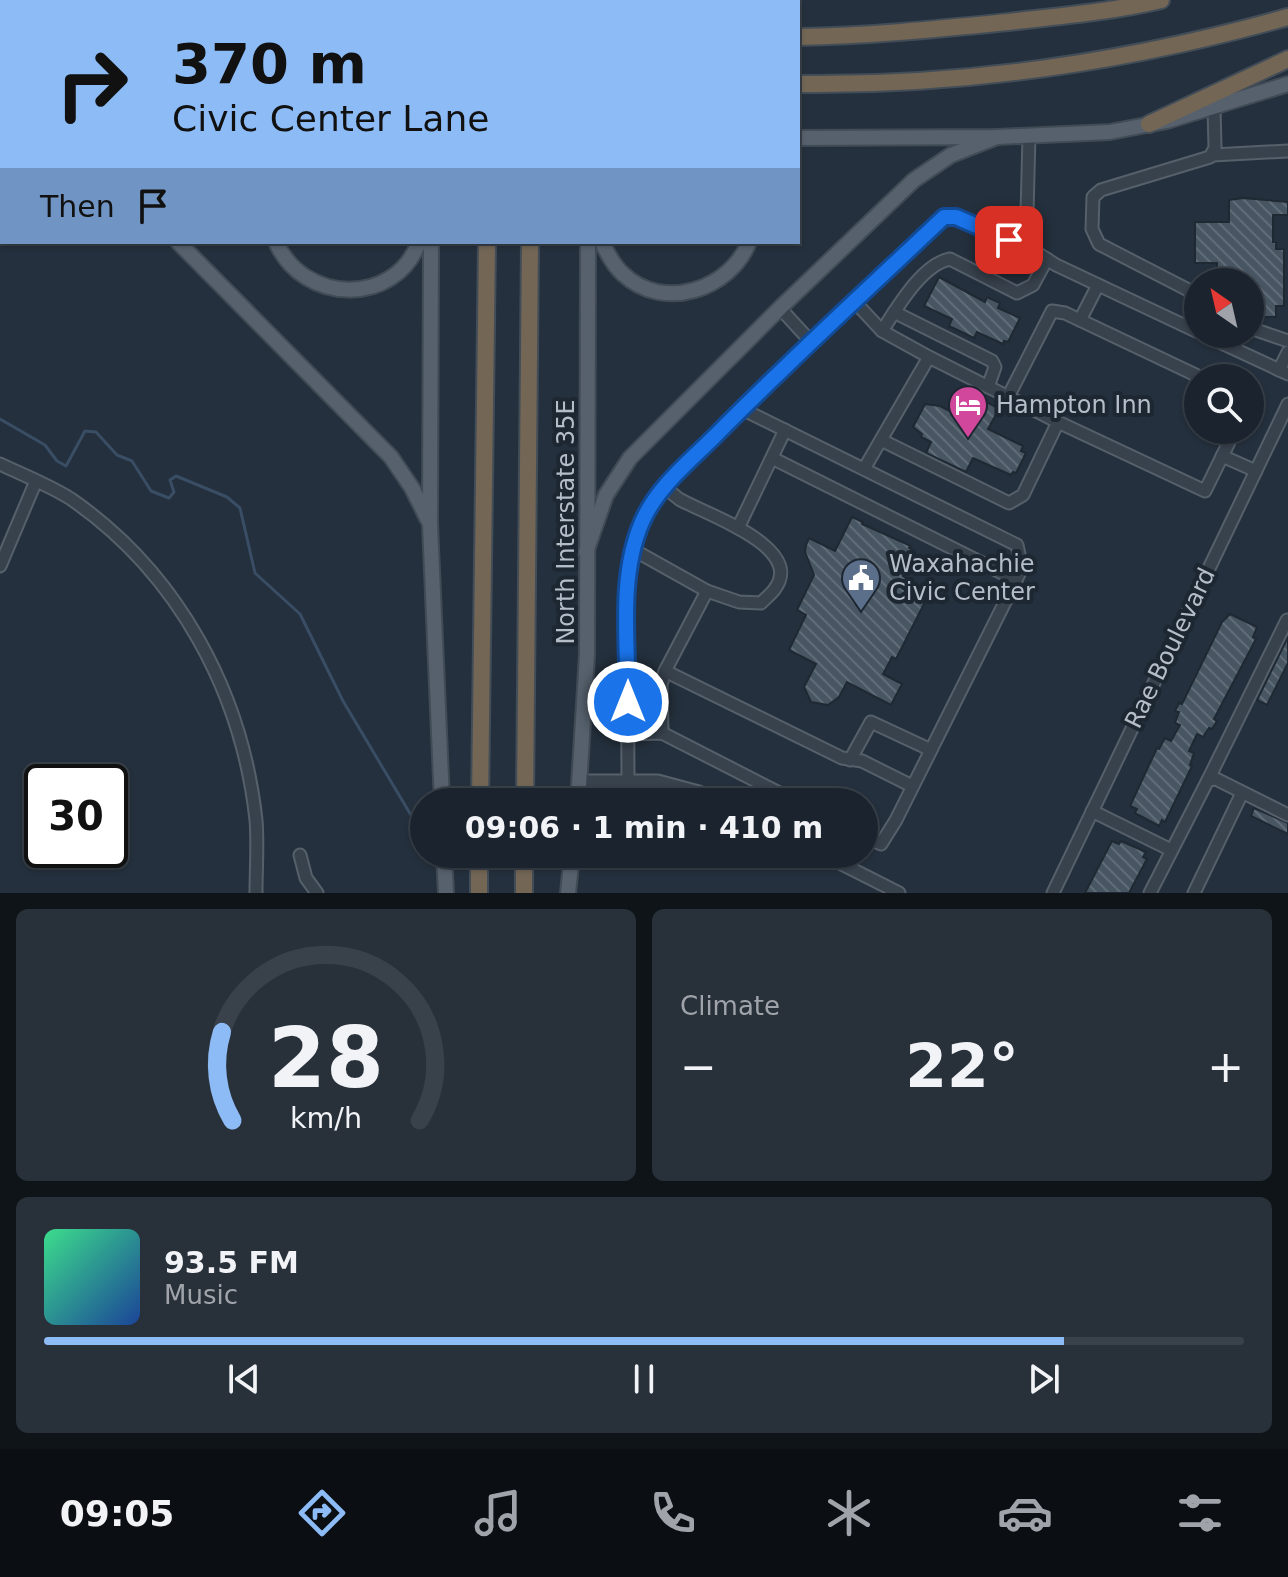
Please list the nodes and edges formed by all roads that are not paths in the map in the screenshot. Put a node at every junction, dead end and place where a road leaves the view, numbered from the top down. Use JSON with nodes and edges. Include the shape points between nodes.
{"nodes":[{"id":1,"x":1161,"y":0,"type":"edge"},
{"id":2,"x":1288,"y":17,"type":"edge"},
{"id":3,"x":800,"y":37,"type":"edge"},
{"id":4,"x":1288,"y":59,"type":"edge"},
{"id":5,"x":800,"y":84,"type":"edge"},
{"id":6,"x":1288,"y":84,"type":"edge"},
{"id":7,"x":1214,"y":107,"type":"junction"},
{"id":8,"x":1149,"y":124,"type":"junction"},
{"id":9,"x":1029,"y":136,"type":"junction"},
{"id":10,"x":997,"y":137,"type":"junction"},
{"id":11,"x":800,"y":138,"type":"edge"},
{"id":12,"x":1288,"y":151,"type":"edge"},
{"id":13,"x":1213,"y":155,"type":"junction"},
{"id":14,"x":1027,"y":213,"type":"dead end"},
{"id":15,"x":180,"y":244,"type":"edge"},
{"id":16,"x":277,"y":244,"type":"edge"},
{"id":17,"x":418,"y":244,"type":"edge"},
{"id":18,"x":431,"y":244,"type":"edge"},
{"id":19,"x":487,"y":244,"type":"edge"},
{"id":20,"x":530,"y":244,"type":"edge"},
{"id":21,"x":588,"y":244,"type":"edge"},
{"id":22,"x":603,"y":244,"type":"edge"},
{"id":23,"x":748,"y":244,"type":"edge"},
{"id":24,"x":1047,"y":259,"type":"junction"},
{"id":25,"x":1098,"y":285,"type":"junction"},
{"id":26,"x":1184,"y":288,"type":"edge"},
{"id":27,"x":855,"y":302,"type":"junction"},
{"id":28,"x":780,"y":308,"type":"junction"},
{"id":29,"x":894,"y":312,"type":"junction"},
{"id":30,"x":1080,"y":320,"type":"junction"},
{"id":31,"x":1184,"y":325,"type":"edge"},
{"id":32,"x":882,"y":331,"type":"junction"},
{"id":33,"x":1264,"y":333,"type":"edge"},
{"id":34,"x":1288,"y":341,"type":"edge"},
{"id":35,"x":812,"y":343,"type":"junction"},
{"id":36,"x":1233,"y":348,"type":"edge"},
{"id":37,"x":1288,"y":352,"type":"edge"},
{"id":38,"x":929,"y":357,"type":"junction"},
{"id":39,"x":1184,"y":369,"type":"edge"},
{"id":40,"x":1284,"y":372,"type":"edge"},
{"id":41,"x":988,"y":387,"type":"junction"},
{"id":42,"x":1008,"y":397,"type":"junction"},
{"id":43,"x":1288,"y":404,"type":"edge"},
{"id":44,"x":742,"y":409,"type":"junction"},
{"id":45,"x":1058,"y":422,"type":"junction"},
{"id":46,"x":785,"y":430,"type":"junction"},
{"id":47,"x":881,"y":440,"type":"junction"},
{"id":48,"x":1228,"y":444,"type":"edge"},
{"id":49,"x":1222,"y":456,"type":"junction"},
{"id":50,"x":772,"y":458,"type":"junction"},
{"id":51,"x":0,"y":464,"type":"edge"},
{"id":52,"x":864,"y":469,"type":"junction"},
{"id":53,"x":1256,"y":471,"type":"junction"},
{"id":54,"x":36,"y":481,"type":"junction"},
{"id":55,"x":665,"y":487,"type":"junction"},
{"id":56,"x":430,"y":524,"type":"junction"},
{"id":57,"x":738,"y":528,"type":"junction"},
{"id":58,"x":632,"y":549,"type":"junction"},
{"id":59,"x":586,"y":552,"type":"junction"},
{"id":60,"x":0,"y":566,"type":"edge"},
{"id":61,"x":1016,"y":580,"type":"junction"},
{"id":62,"x":707,"y":591,"type":"junction"},
{"id":63,"x":1287,"y":620,"type":"edge"},
{"id":64,"x":665,"y":671,"type":"junction"},
{"id":65,"x":662,"y":733,"type":"junction"},
{"id":66,"x":628,"y":734,"type":"junction"},
{"id":67,"x":931,"y":750,"type":"junction"},
{"id":68,"x":850,"y":760,"type":"junction"},
{"id":69,"x":1208,"y":780,"type":"junction"},
{"id":70,"x":580,"y":781,"type":"junction"},
{"id":71,"x":628,"y":781,"type":"junction"},
{"id":72,"x":912,"y":786,"type":"junction"},
{"id":73,"x":441,"y":788,"type":"edge"},
{"id":74,"x":480,"y":788,"type":"edge"},
{"id":75,"x":525,"y":788,"type":"edge"},
{"id":76,"x":579,"y":788,"type":"edge"},
{"id":77,"x":685,"y":788,"type":"edge"},
{"id":78,"x":770,"y":788,"type":"edge"},
{"id":79,"x":1242,"y":793,"type":"junction"},
{"id":80,"x":1092,"y":811,"type":"junction"},
{"id":81,"x":1288,"y":815,"type":"edge"},
{"id":82,"x":878,"y":843,"type":"edge"},
{"id":83,"x":1171,"y":850,"type":"junction"},
{"id":84,"x":300,"y":855,"type":"dead end"},
{"id":85,"x":445,"y":868,"type":"edge"},
{"id":86,"x":479,"y":868,"type":"edge"},
{"id":87,"x":524,"y":868,"type":"edge"},
{"id":88,"x":571,"y":868,"type":"edge"},
{"id":89,"x":850,"y":868,"type":"edge"},
{"id":90,"x":256,"y":893,"type":"edge"},
{"id":91,"x":317,"y":893,"type":"edge"},
{"id":92,"x":446,"y":893,"type":"edge"},
{"id":93,"x":479,"y":893,"type":"edge"},
{"id":94,"x":524,"y":893,"type":"edge"},
{"id":95,"x":568,"y":893,"type":"edge"},
{"id":96,"x":899,"y":893,"type":"edge"},
{"id":97,"x":1053,"y":893,"type":"edge"},
{"id":98,"x":1150,"y":893,"type":"edge"},
{"id":99,"x":1194,"y":893,"type":"edge"}],
"edges":[{"from":1,"to":3,"type":"highway","via":[[898,33]]},
{"from":2,"to":5,"type":"highway","via":[[1093,63],[920,82]]},
{"from":4,"to":8,"type":"highway"},
{"from":6,"to":7,"type":"main road"},
{"from":7,"to":8,"type":"main road"},
{"from":7,"to":13,"type":"street"},
{"from":8,"to":9,"type":"main road","via":[[1080,135]]},
{"from":9,"to":10,"type":"main road"},
{"from":9,"to":14,"type":"street"},
{"from":10,"to":11,"type":"main road"},
{"from":10,"to":28,"type":"main road","via":[[951,155],[914,180]]},
{"from":12,"to":13,"type":"street"},
{"from":13,"to":26,"type":"street","via":[[1093,197],[1092,229],[1099,244]]},
{"from":15,"to":56,"type":"main road","via":[[391,457]]},
{"from":16,"to":17,"type":"main road","via":[[306,279],[331,289],[358,290],[400,269]]},
{"from":18,"to":56,"type":"main road"},
{"from":19,"to":74,"type":"highway"},
{"from":20,"to":75,"type":"highway"},
{"from":21,"to":59,"type":"main road","name":"North Interstate 35E"},
{"from":22,"to":23,"type":"main road","via":[[624,275],[650,290],[671,294],[716,280],[736,265]]},
{"from":24,"to":25,"type":"street"},
{"from":24,"to":27,"type":"street","via":[[956,217],[944,217]]},
{"from":24,"to":29,"type":"street","via":[[1033,285],[1017,293],[950,259],[939,261]]},
{"from":25,"to":30,"type":"street"},
{"from":25,"to":31,"type":"street"},
{"from":27,"to":32,"type":"street"},
{"from":27,"to":35,"type":"street"},
{"from":28,"to":35,"type":"street"},
{"from":28,"to":59,"type":"main road","via":[[630,458],[606,495]]},
{"from":29,"to":32,"type":"street"},
{"from":29,"to":41,"type":"street","via":[[992,361]]},
{"from":30,"to":39,"type":"street"},
{"from":30,"to":42,"type":"street","via":[[1052,311]]},
{"from":32,"to":38,"type":"street"},
{"from":33,"to":34,"type":"street"},
{"from":35,"to":44,"type":"street"},
{"from":36,"to":40,"type":"street"},
{"from":37,"to":40,"type":"street"},
{"from":38,"to":41,"type":"street"},
{"from":38,"to":47,"type":"street"},
{"from":41,"to":42,"type":"street"},
{"from":42,"to":45,"type":"street"},
{"from":43,"to":53,"type":"street","name":"Rae Boulevard"},
{"from":44,"to":46,"type":"street"},
{"from":44,"to":55,"type":"street"},
{"from":45,"to":47,"type":"street","via":[[1023,495],[1009,503]]},
{"from":45,"to":49,"type":"street","via":[[1205,491]]},
{"from":46,"to":50,"type":"street"},
{"from":46,"to":52,"type":"street"},
{"from":47,"to":52,"type":"street"},
{"from":48,"to":49,"type":"street"},
{"from":49,"to":53,"type":"street"},
{"from":50,"to":57,"type":"street"},
{"from":50,"to":61,"type":"street"},
{"from":51,"to":54,"type":"street"},
{"from":52,"to":61,"type":"street","via":[[1017,545],[1022,568]]},
{"from":53,"to":80,"type":"street","name":"Rae Boulevard"},
{"from":54,"to":60,"type":"street"},
{"from":54,"to":90,"type":"street","via":[[70,499],[145,566],[191,625],[217,672],[250,780]]},
{"from":55,"to":57,"type":"street"},
{"from":55,"to":58,"type":"street","via":[[642,521]]},
{"from":56,"to":73,"type":"main road"},
{"from":57,"to":62,"type":"street","via":[[774,554],[780,571],[776,588],[761,603]]},
{"from":58,"to":62,"type":"street"},
{"from":58,"to":66,"type":"street","via":[[627,577]]},
{"from":59,"to":70,"type":"main road","name":"North Interstate 35E"},
{"from":61,"to":67,"type":"street"},
{"from":62,"to":64,"type":"street"},
{"from":63,"to":69,"type":"street"},
{"from":64,"to":65,"type":"street"},
{"from":64,"to":68,"type":"street"},
{"from":65,"to":66,"type":"street"},
{"from":65,"to":78,"type":"street"},
{"from":66,"to":71,"type":"street"},
{"from":67,"to":68,"type":"street","via":[[871,722]]},
{"from":67,"to":72,"type":"street"},
{"from":68,"to":72,"type":"street"},
{"from":69,"to":79,"type":"street"},
{"from":69,"to":83,"type":"street"},
{"from":70,"to":71,"type":"street"},
{"from":70,"to":76,"type":"main road","name":"North Interstate 35E"},
{"from":71,"to":77,"type":"street"},
{"from":72,"to":82,"type":"street"},
{"from":79,"to":81,"type":"street"},
{"from":79,"to":99,"type":"street"},
{"from":80,"to":83,"type":"street"},
{"from":80,"to":97,"type":"street","name":"Rae Boulevard"},
{"from":83,"to":98,"type":"street"},
{"from":84,"to":91,"type":"street"},
{"from":85,"to":92,"type":"main road"},
{"from":86,"to":93,"type":"highway"},
{"from":87,"to":94,"type":"highway"},
{"from":88,"to":95,"type":"main road"},
{"from":89,"to":96,"type":"street"}]}
